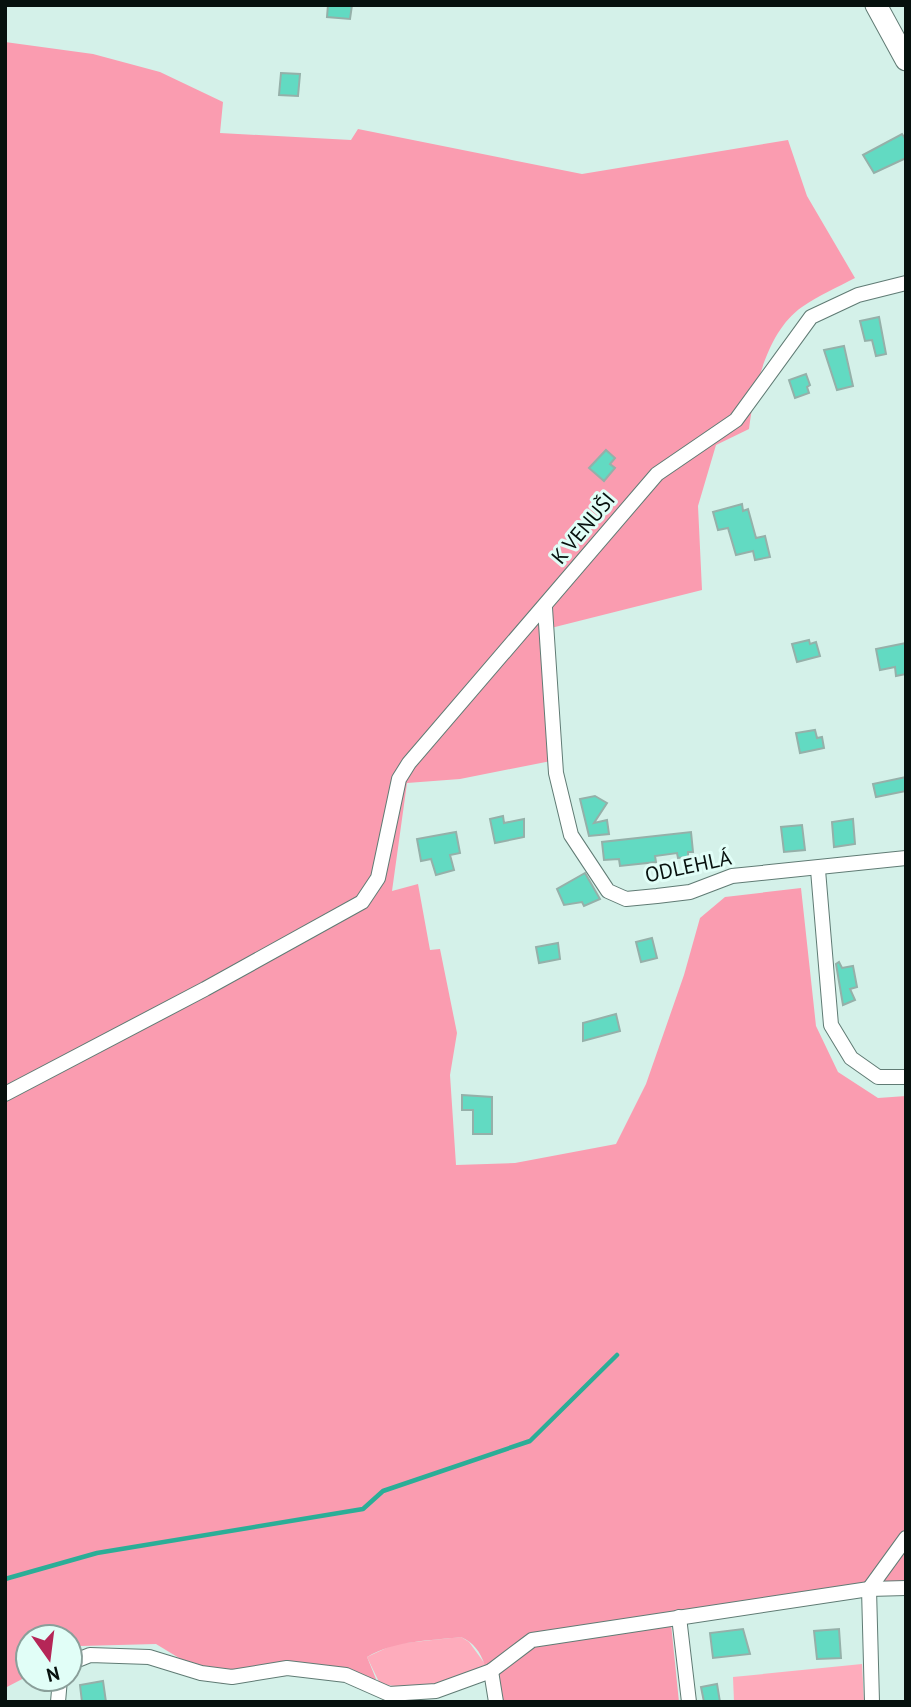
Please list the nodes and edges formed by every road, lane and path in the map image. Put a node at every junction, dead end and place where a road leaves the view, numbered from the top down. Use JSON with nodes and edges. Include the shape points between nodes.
{"nodes":[{"id":1,"x":876,"y":5,"type":"edge"},
{"id":2,"x":906,"y":60,"type":"edge"},
{"id":3,"x":906,"y":283,"type":"edge"},
{"id":4,"x":545,"y":608,"type":"junction"},
{"id":5,"x":906,"y":859,"type":"edge"},
{"id":6,"x":817,"y":870,"type":"junction"},
{"id":7,"x":906,"y":1077,"type":"edge"},
{"id":8,"x":5,"y":1094,"type":"edge"},
{"id":9,"x":906,"y":1538,"type":"edge"},
{"id":10,"x":906,"y":1588,"type":"edge"},
{"id":11,"x":869,"y":1589,"type":"junction"},
{"id":12,"x":679,"y":1617,"type":"junction"},
{"id":13,"x":84,"y":1657,"type":"edge"},
{"id":14,"x":491,"y":1671,"type":"junction"},
{"id":15,"x":496,"y":1702,"type":"edge"},
{"id":16,"x":689,"y":1702,"type":"edge"},
{"id":17,"x":872,"y":1702,"type":"edge"}],
"edges":[{"from":1,"to":2,"type":"main road"},
{"from":3,"to":4,"type":"street","name":"K VENUŠI","via":[[858,295],[811,317],[736,420],[657,474]]},
{"from":4,"to":6,"type":"street","name":"ODLEHLÁ","via":[[556,773],[571,835],[608,891],[626,900],[690,892],[732,876]]},
{"from":4,"to":8,"type":"street","name":"K VENUŠI","via":[[399,779],[378,878],[362,902]]},
{"from":5,"to":6,"type":"street","name":"ODLEHLÁ"},
{"from":6,"to":7,"type":"street","via":[[831,1025],[851,1058],[878,1077]]},
{"from":9,"to":11,"type":"street"},
{"from":10,"to":11,"type":"street"},
{"from":11,"to":12,"type":"street"},
{"from":11,"to":17,"type":"street"},
{"from":12,"to":14,"type":"street","via":[[533,1640]]},
{"from":12,"to":16,"type":"street"},
{"from":13,"to":14,"type":"street","via":[[149,1657],[201,1673],[232,1676],[287,1668],[346,1675],[388,1694],[436,1691]]},
{"from":14,"to":15,"type":"street"}]}
